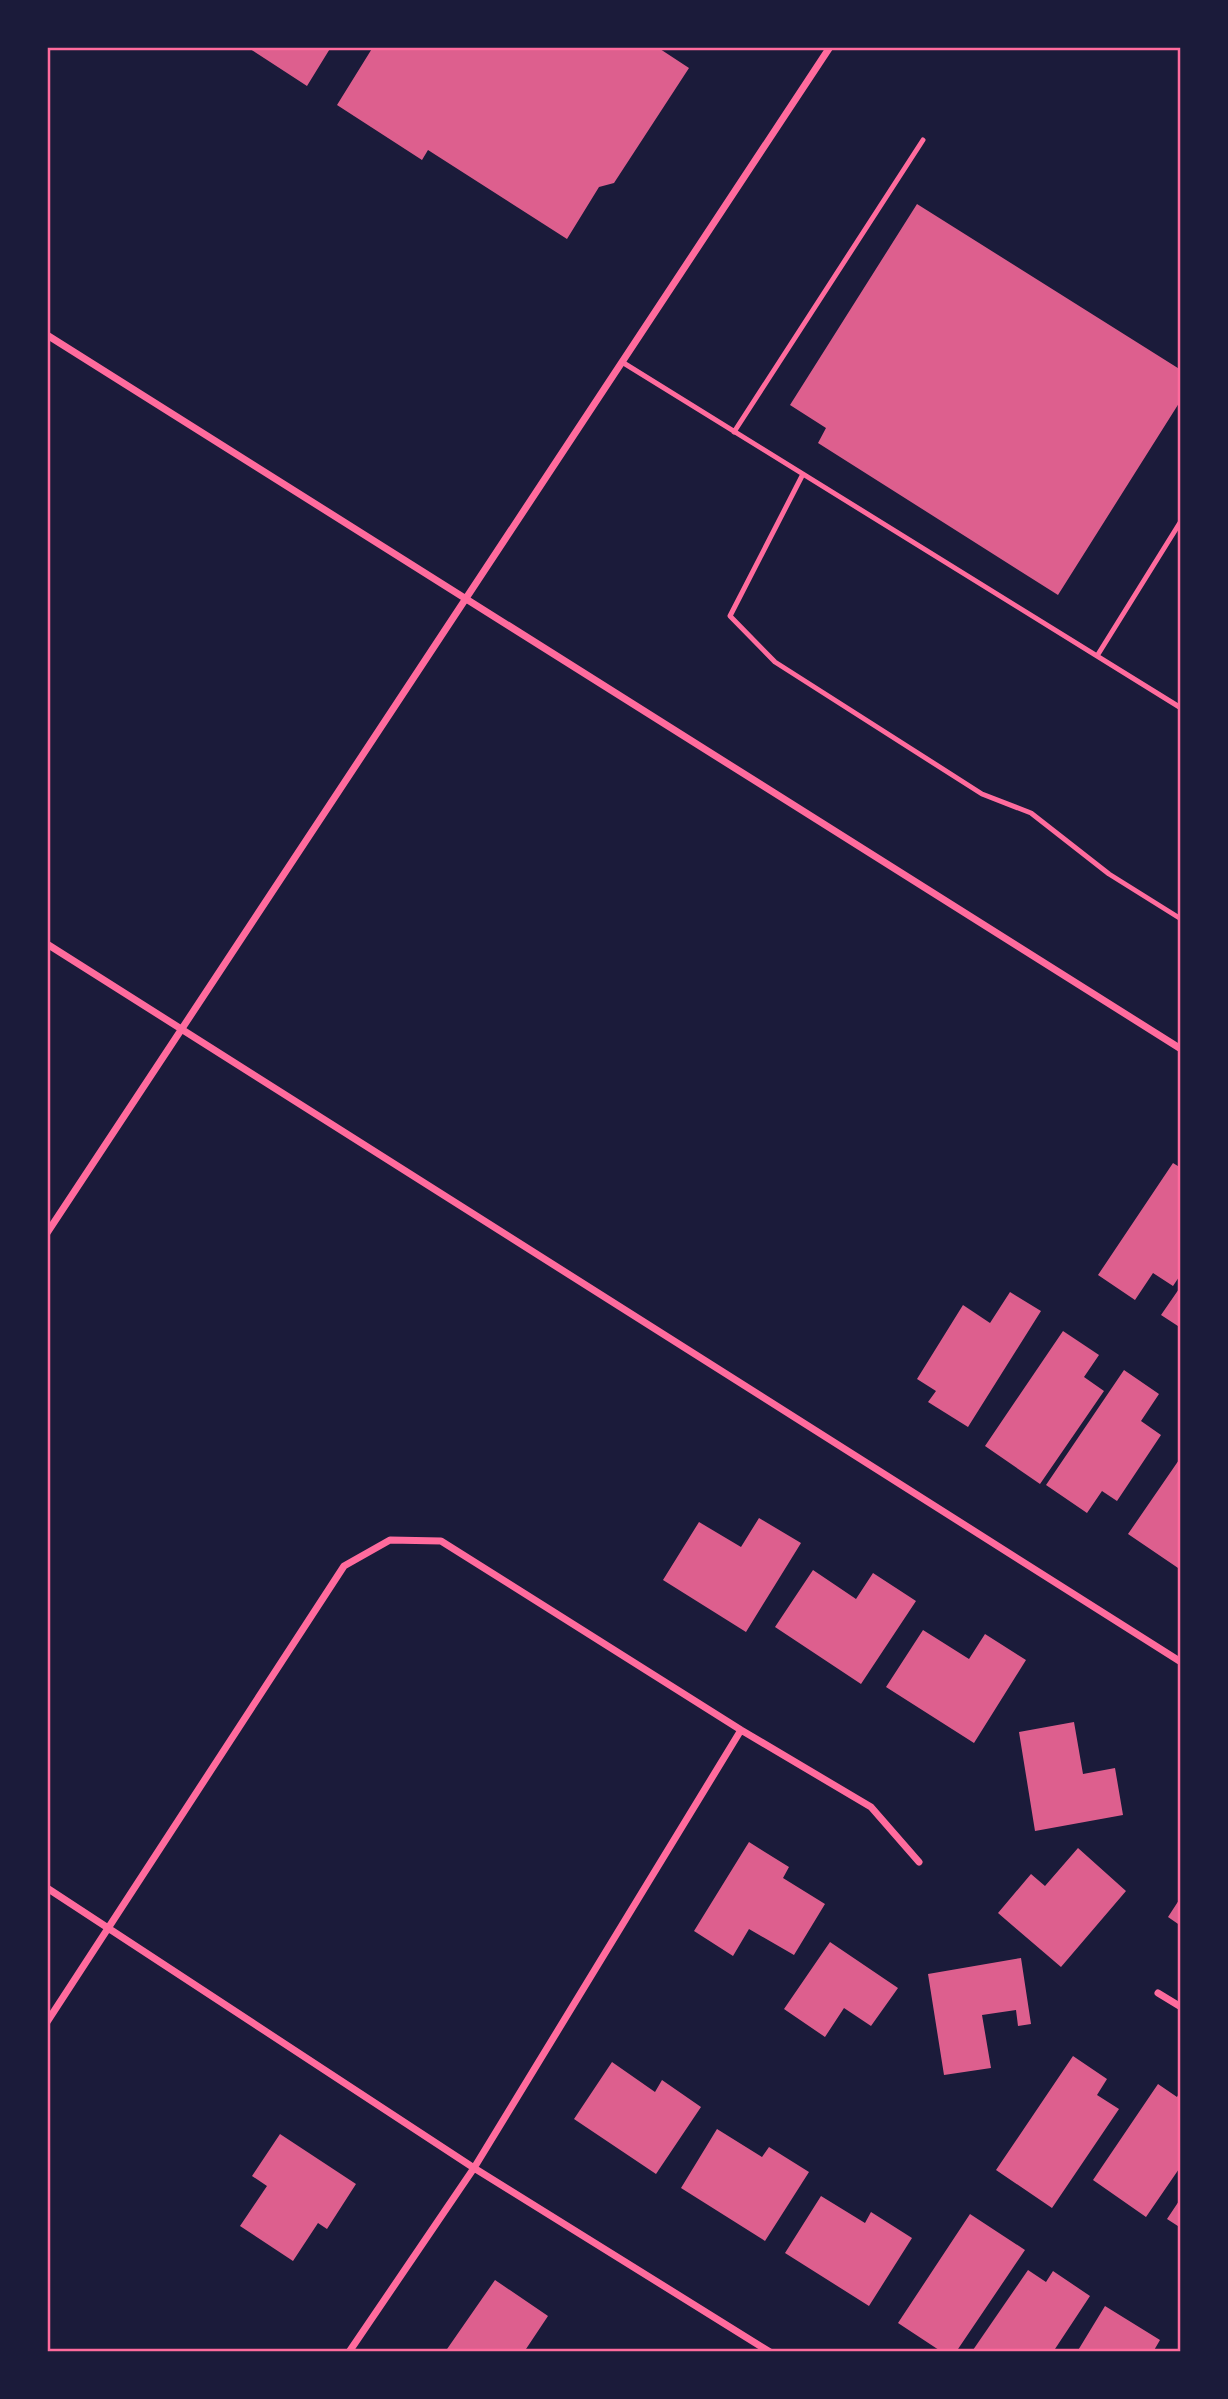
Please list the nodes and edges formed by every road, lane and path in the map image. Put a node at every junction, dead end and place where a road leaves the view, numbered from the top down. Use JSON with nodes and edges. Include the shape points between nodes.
{"nodes":[{"id":1,"x":830,"y":47,"type":"edge"},
{"id":2,"x":923,"y":140,"type":"dead end"},
{"id":3,"x":47,"y":335,"type":"edge"},
{"id":4,"x":622,"y":362,"type":"junction"},
{"id":5,"x":734,"y":432,"type":"junction"},
{"id":6,"x":803,"y":474,"type":"junction"},
{"id":7,"x":1181,"y":521,"type":"edge"},
{"id":8,"x":466,"y":598,"type":"junction"},
{"id":9,"x":1097,"y":656,"type":"junction"},
{"id":10,"x":1181,"y":708,"type":"edge"},
{"id":11,"x":1181,"y":919,"type":"edge"},
{"id":12,"x":47,"y":944,"type":"edge"},
{"id":13,"x":182,"y":1030,"type":"junction"},
{"id":14,"x":1181,"y":1049,"type":"edge"},
{"id":15,"x":47,"y":1233,"type":"edge"},
{"id":16,"x":1181,"y":1662,"type":"edge"},
{"id":17,"x":741,"y":1730,"type":"junction"},
{"id":18,"x":919,"y":1862,"type":"dead end"},
{"id":19,"x":47,"y":1888,"type":"edge"},
{"id":20,"x":110,"y":1927,"type":"junction"},
{"id":21,"x":1158,"y":1993,"type":"dead end"},
{"id":22,"x":1181,"y":2007,"type":"edge"},
{"id":23,"x":47,"y":2022,"type":"edge"},
{"id":24,"x":474,"y":2168,"type":"junction"},
{"id":25,"x":349,"y":2352,"type":"edge"},
{"id":26,"x":770,"y":2352,"type":"edge"}],
"edges":[{"from":1,"to":4,"type":"street"},
{"from":2,"to":5,"type":"lane"},
{"from":3,"to":8,"type":"street"},
{"from":4,"to":5,"type":"lane"},
{"from":4,"to":8,"type":"street"},
{"from":5,"to":6,"type":"lane"},
{"from":6,"to":9,"type":"lane"},
{"from":6,"to":11,"type":"lane","via":[[730,616],[775,662],[982,793],[1031,813],[1109,874]]},
{"from":7,"to":9,"type":"lane"},
{"from":8,"to":13,"type":"street"},
{"from":8,"to":14,"type":"street"},
{"from":9,"to":10,"type":"lane"},
{"from":12,"to":13,"type":"street"},
{"from":13,"to":15,"type":"street"},
{"from":13,"to":16,"type":"street"},
{"from":17,"to":18,"type":"street","via":[[871,1807]]},
{"from":17,"to":20,"type":"street","via":[[441,1541],[390,1540],[344,1566]]},
{"from":17,"to":24,"type":"street"},
{"from":19,"to":20,"type":"street"},
{"from":20,"to":23,"type":"street"},
{"from":20,"to":24,"type":"street"},
{"from":21,"to":22,"type":"street"},
{"from":24,"to":25,"type":"street"},
{"from":24,"to":26,"type":"street"}]}
